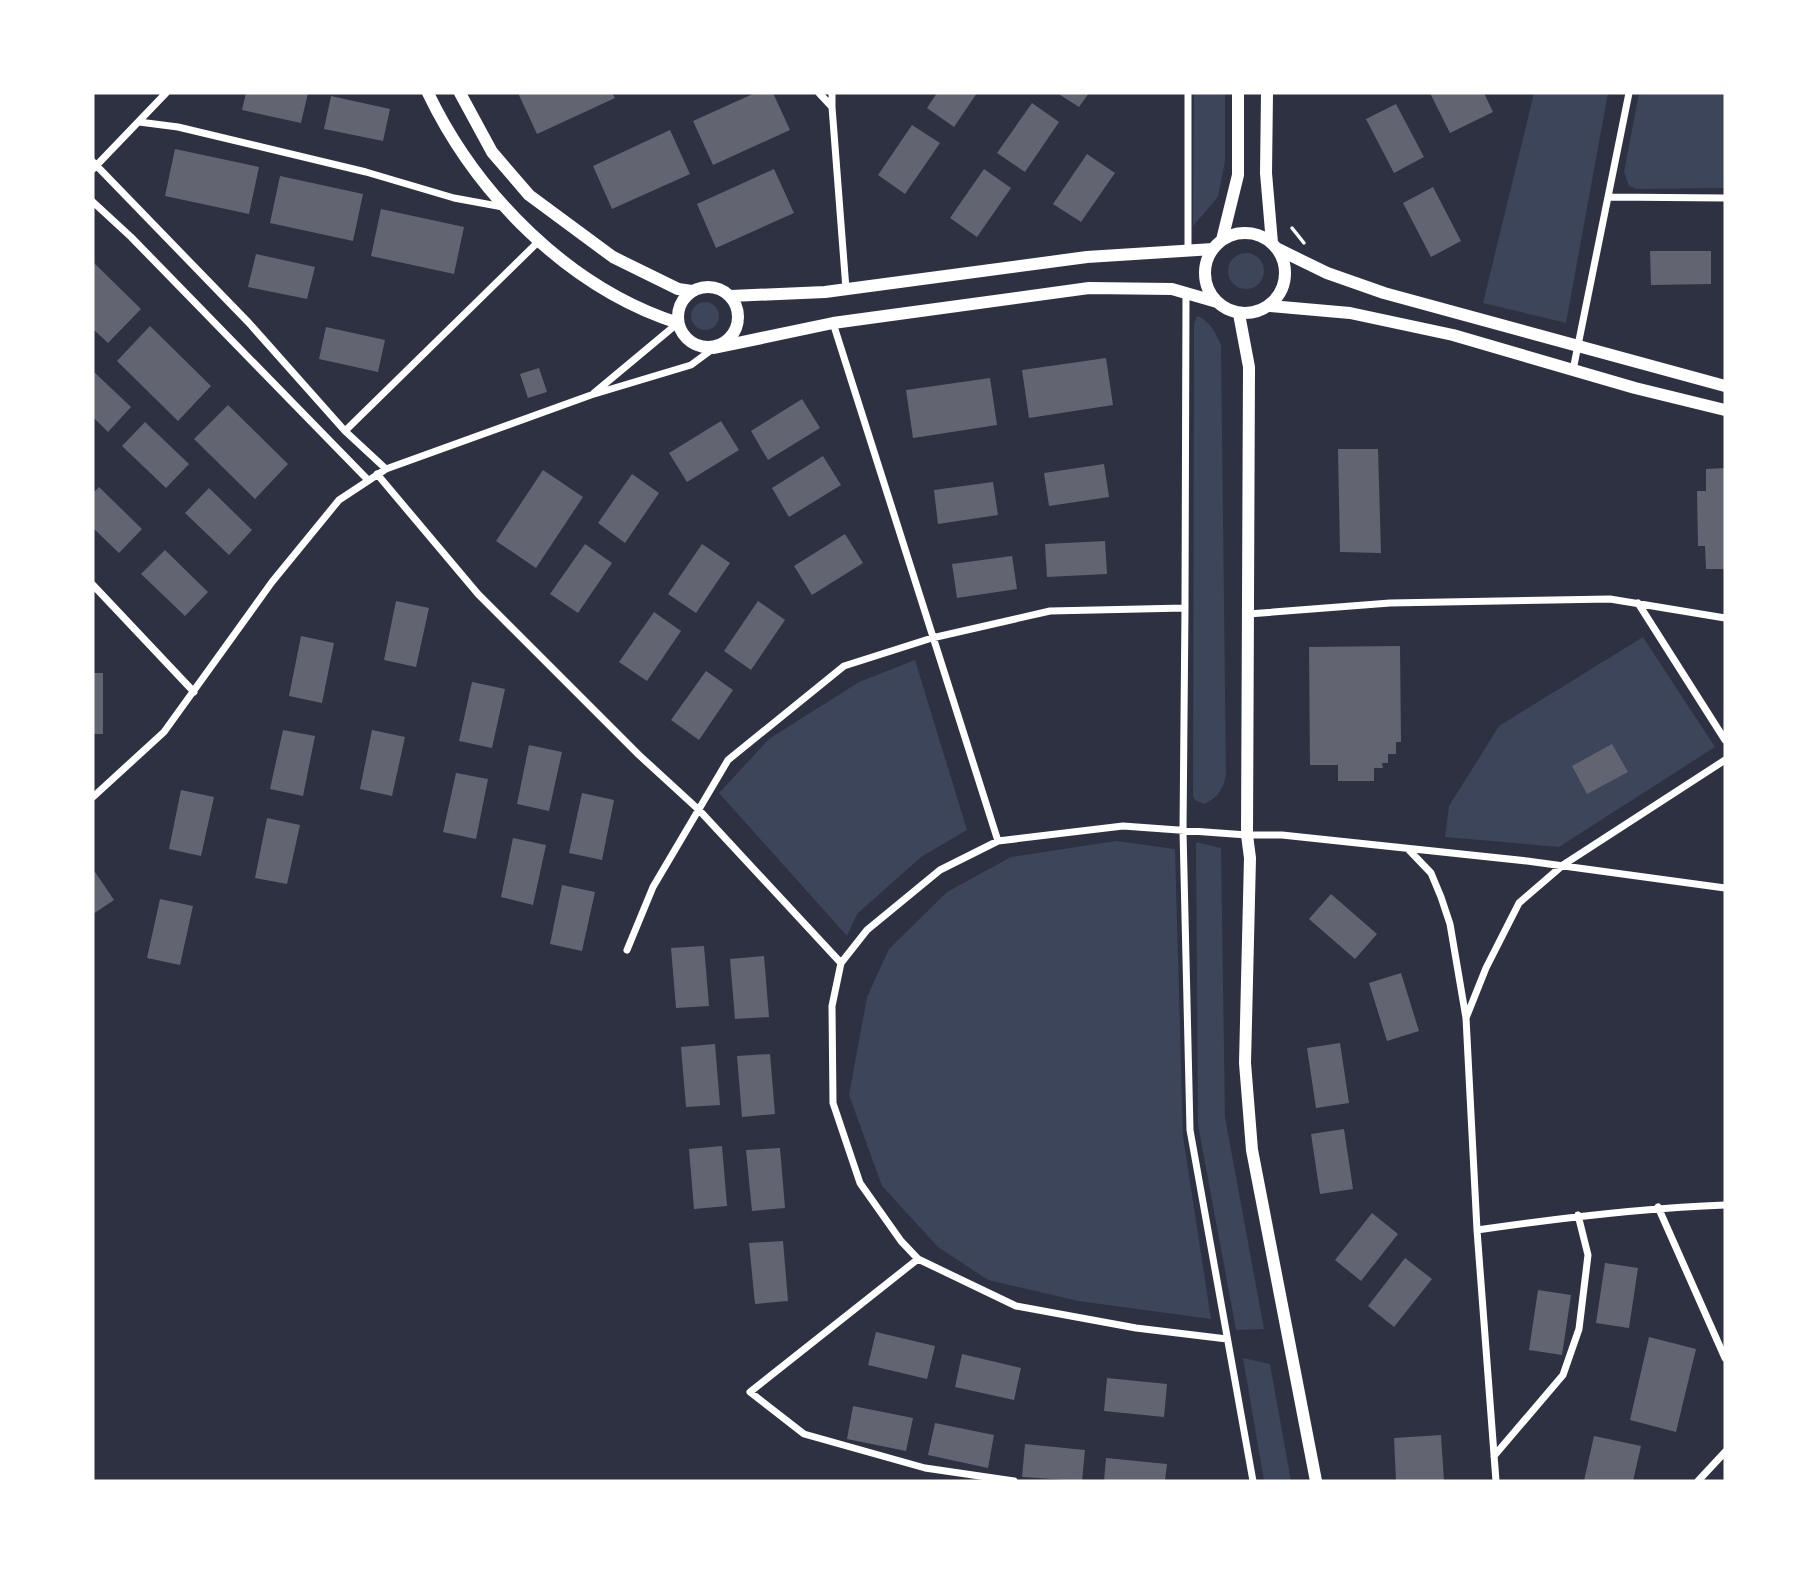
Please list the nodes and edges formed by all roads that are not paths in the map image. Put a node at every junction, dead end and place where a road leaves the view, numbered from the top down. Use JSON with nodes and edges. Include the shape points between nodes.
{"nodes":[{"id":1,"x":166,"y":93,"type":"edge"},
{"id":2,"x":428,"y":93,"type":"edge"},
{"id":3,"x":460,"y":93,"type":"edge"},
{"id":4,"x":819,"y":93,"type":"edge"},
{"id":5,"x":832,"y":93,"type":"edge"},
{"id":6,"x":1188,"y":93,"type":"edge"},
{"id":7,"x":1238,"y":93,"type":"edge"},
{"id":8,"x":1267,"y":93,"type":"edge"},
{"id":9,"x":1629,"y":93,"type":"edge"},
{"id":10,"x":832,"y":107,"type":"junction"},
{"id":11,"x":139,"y":121,"type":"junction"},
{"id":12,"x":94,"y":165,"type":"edge"},
{"id":13,"x":1608,"y":197,"type":"junction"},
{"id":14,"x":1725,"y":198,"type":"edge"},
{"id":15,"x":93,"y":202,"type":"edge"},
{"id":16,"x":503,"y":207,"type":"junction"},
{"id":17,"x":539,"y":241,"type":"junction"},
{"id":18,"x":1217,"y":244,"type":"junction"},
{"id":19,"x":1275,"y":246,"type":"junction"},
{"id":20,"x":1188,"y":250,"type":"junction"},
{"id":21,"x":846,"y":289,"type":"junction"},
{"id":22,"x":692,"y":291,"type":"junction"},
{"id":23,"x":1186,"y":293,"type":"junction"},
{"id":24,"x":731,"y":296,"type":"junction"},
{"id":25,"x":1217,"y":302,"type":"junction"},
{"id":26,"x":1270,"y":306,"type":"junction"},
{"id":27,"x":1239,"y":314,"type":"junction"},
{"id":28,"x":678,"y":323,"type":"junction"},
{"id":29,"x":833,"y":323,"type":"junction"},
{"id":30,"x":1578,"y":345,"type":"junction"},
{"id":31,"x":714,"y":348,"type":"junction"},
{"id":32,"x":1573,"y":370,"type":"junction"},
{"id":33,"x":1725,"y":386,"type":"edge"},
{"id":34,"x":591,"y":395,"type":"junction"},
{"id":35,"x":1725,"y":410,"type":"edge"},
{"id":36,"x":345,"y":431,"type":"junction"},
{"id":37,"x":386,"y":469,"type":"junction"},
{"id":38,"x":377,"y":474,"type":"junction"},
{"id":39,"x":368,"y":480,"type":"junction"},
{"id":40,"x":93,"y":585,"type":"edge"},
{"id":41,"x":1638,"y":603,"type":"junction"},
{"id":42,"x":1185,"y":608,"type":"junction"},
{"id":43,"x":1248,"y":614,"type":"junction"},
{"id":44,"x":1725,"y":618,"type":"edge"},
{"id":45,"x":932,"y":638,"type":"junction"},
{"id":46,"x":194,"y":692,"type":"junction"},
{"id":47,"x":1725,"y":740,"type":"edge"},
{"id":48,"x":1725,"y":760,"type":"edge"},
{"id":49,"x":93,"y":797,"type":"edge"},
{"id":50,"x":699,"y":810,"type":"junction"},
{"id":51,"x":1183,"y":831,"type":"junction"},
{"id":52,"x":1247,"y":835,"type":"junction"},
{"id":53,"x":998,"y":841,"type":"junction"},
{"id":54,"x":1409,"y":850,"type":"junction"},
{"id":55,"x":1563,"y":866,"type":"junction"},
{"id":56,"x":1725,"y":888,"type":"edge"},
{"id":57,"x":627,"y":950,"type":"dead end"},
{"id":58,"x":841,"y":963,"type":"junction"},
{"id":59,"x":1466,"y":1018,"type":"junction"},
{"id":60,"x":1725,"y":1205,"type":"edge"},
{"id":61,"x":1658,"y":1208,"type":"junction"},
{"id":62,"x":1577,"y":1215,"type":"junction"},
{"id":63,"x":1477,"y":1230,"type":"junction"},
{"id":64,"x":918,"y":1259,"type":"junction"},
{"id":65,"x":1227,"y":1339,"type":"junction"},
{"id":66,"x":1725,"y":1358,"type":"edge"},
{"id":67,"x":1725,"y":1452,"type":"edge"},
{"id":68,"x":1494,"y":1456,"type":"junction"},
{"id":69,"x":1014,"y":1481,"type":"edge"},
{"id":70,"x":1253,"y":1481,"type":"edge"},
{"id":71,"x":1316,"y":1481,"type":"edge"},
{"id":72,"x":1496,"y":1481,"type":"edge"},
{"id":73,"x":1698,"y":1481,"type":"edge"}],
"edges":[{"from":1,"to":11,"type":"street"},
{"from":2,"to":16,"type":"street","via":[[443,124]]},
{"from":3,"to":22,"type":"street","via":[[492,152],[529,195],[613,257],[678,289]]},
{"from":4,"to":10,"type":"street"},
{"from":5,"to":10,"type":"street"},
{"from":6,"to":20,"type":"street"},
{"from":7,"to":18,"type":"street","via":[[1238,175]]},
{"from":8,"to":19,"type":"street","via":[[1266,173]]},
{"from":9,"to":13,"type":"street"},
{"from":10,"to":21,"type":"street"},
{"from":11,"to":12,"type":"street"},
{"from":11,"to":16,"type":"street"},
{"from":12,"to":36,"type":"street","via":[[249,323]]},
{"from":13,"to":14,"type":"street"},
{"from":13,"to":30,"type":"street"},
{"from":15,"to":39,"type":"street"},
{"from":16,"to":17,"type":"street"},
{"from":17,"to":28,"type":"street","via":[[634,306]]},
{"from":17,"to":36,"type":"street"},
{"from":18,"to":19,"type":"street","via":[[1245,232],[1258,234]]},
{"from":18,"to":20,"type":"street"},
{"from":18,"to":25,"type":"street","via":[[1205,270]]},
{"from":19,"to":26,"type":"street","via":[[1286,272],[1279,296]]},
{"from":19,"to":30,"type":"street","via":[[1327,273],[1384,293]]},
{"from":20,"to":21,"type":"street","via":[[1087,257]]},
{"from":21,"to":24,"type":"street"},
{"from":22,"to":24,"type":"street","via":[[712,287]]},
{"from":22,"to":28,"type":"street","via":[[681,305]]},
{"from":23,"to":25,"type":"street"},
{"from":23,"to":29,"type":"street","via":[[1089,288]]},
{"from":23,"to":42,"type":"street"},
{"from":24,"to":31,"type":"street","via":[[739,323],[730,339]]},
{"from":25,"to":27,"type":"street"},
{"from":26,"to":27,"type":"street"},
{"from":26,"to":32,"type":"street","via":[[1349,313],[1452,335]]},
{"from":27,"to":43,"type":"street","via":[[1249,367]]},
{"from":28,"to":31,"type":"street","via":[[695,345]]},
{"from":28,"to":34,"type":"street"},
{"from":29,"to":31,"type":"street"},
{"from":29,"to":45,"type":"street"},
{"from":30,"to":32,"type":"street"},
{"from":30,"to":33,"type":"street"},
{"from":31,"to":34,"type":"street","via":[[691,365]]},
{"from":32,"to":35,"type":"street"},
{"from":34,"to":37,"type":"street"},
{"from":36,"to":37,"type":"street"},
{"from":37,"to":38,"type":"street"},
{"from":38,"to":39,"type":"street"},
{"from":38,"to":50,"type":"street","via":[[478,594]]},
{"from":39,"to":46,"type":"street","via":[[330,510]]},
{"from":40,"to":46,"type":"street"},
{"from":41,"to":43,"type":"street","via":[[1610,599],[1390,603]]},
{"from":41,"to":44,"type":"street"},
{"from":41,"to":47,"type":"street"},
{"from":42,"to":45,"type":"street","via":[[1050,611]]},
{"from":42,"to":51,"type":"street"},
{"from":43,"to":52,"type":"street"},
{"from":45,"to":50,"type":"street","via":[[844,666],[728,760]]},
{"from":45,"to":53,"type":"street"},
{"from":46,"to":49,"type":"street","via":[[164,733]]},
{"from":48,"to":55,"type":"street"},
{"from":50,"to":57,"type":"street","via":[[653,887]]},
{"from":50,"to":58,"type":"street"},
{"from":51,"to":52,"type":"street"},
{"from":51,"to":53,"type":"street","via":[[1123,826]]},
{"from":51,"to":65,"type":"street","via":[[1190,1129]]},
{"from":52,"to":54,"type":"street"},
{"from":52,"to":71,"type":"street","via":[[1245,1063],[1252,1150]]},
{"from":53,"to":58,"type":"street","via":[[940,870],[867,930]]},
{"from":54,"to":55,"type":"street"},
{"from":54,"to":59,"type":"street","via":[[1430,873],[1441,897]]},
{"from":55,"to":56,"type":"street"},
{"from":55,"to":59,"type":"street","via":[[1519,904]]},
{"from":58,"to":64,"type":"street","via":[[832,1006],[833,1103],[860,1183]]},
{"from":59,"to":63,"type":"street"},
{"from":60,"to":61,"type":"street"},
{"from":61,"to":62,"type":"street"},
{"from":61,"to":66,"type":"street"},
{"from":62,"to":63,"type":"street"},
{"from":62,"to":68,"type":"street","via":[[1588,1255],[1579,1329],[1563,1375]]},
{"from":63,"to":68,"type":"street"},
{"from":64,"to":65,"type":"street","via":[[1016,1306]]},
{"from":64,"to":69,"type":"street","via":[[750,1392],[803,1434],[925,1468]]},
{"from":65,"to":70,"type":"street"},
{"from":67,"to":73,"type":"street"},
{"from":68,"to":72,"type":"street"}]}
